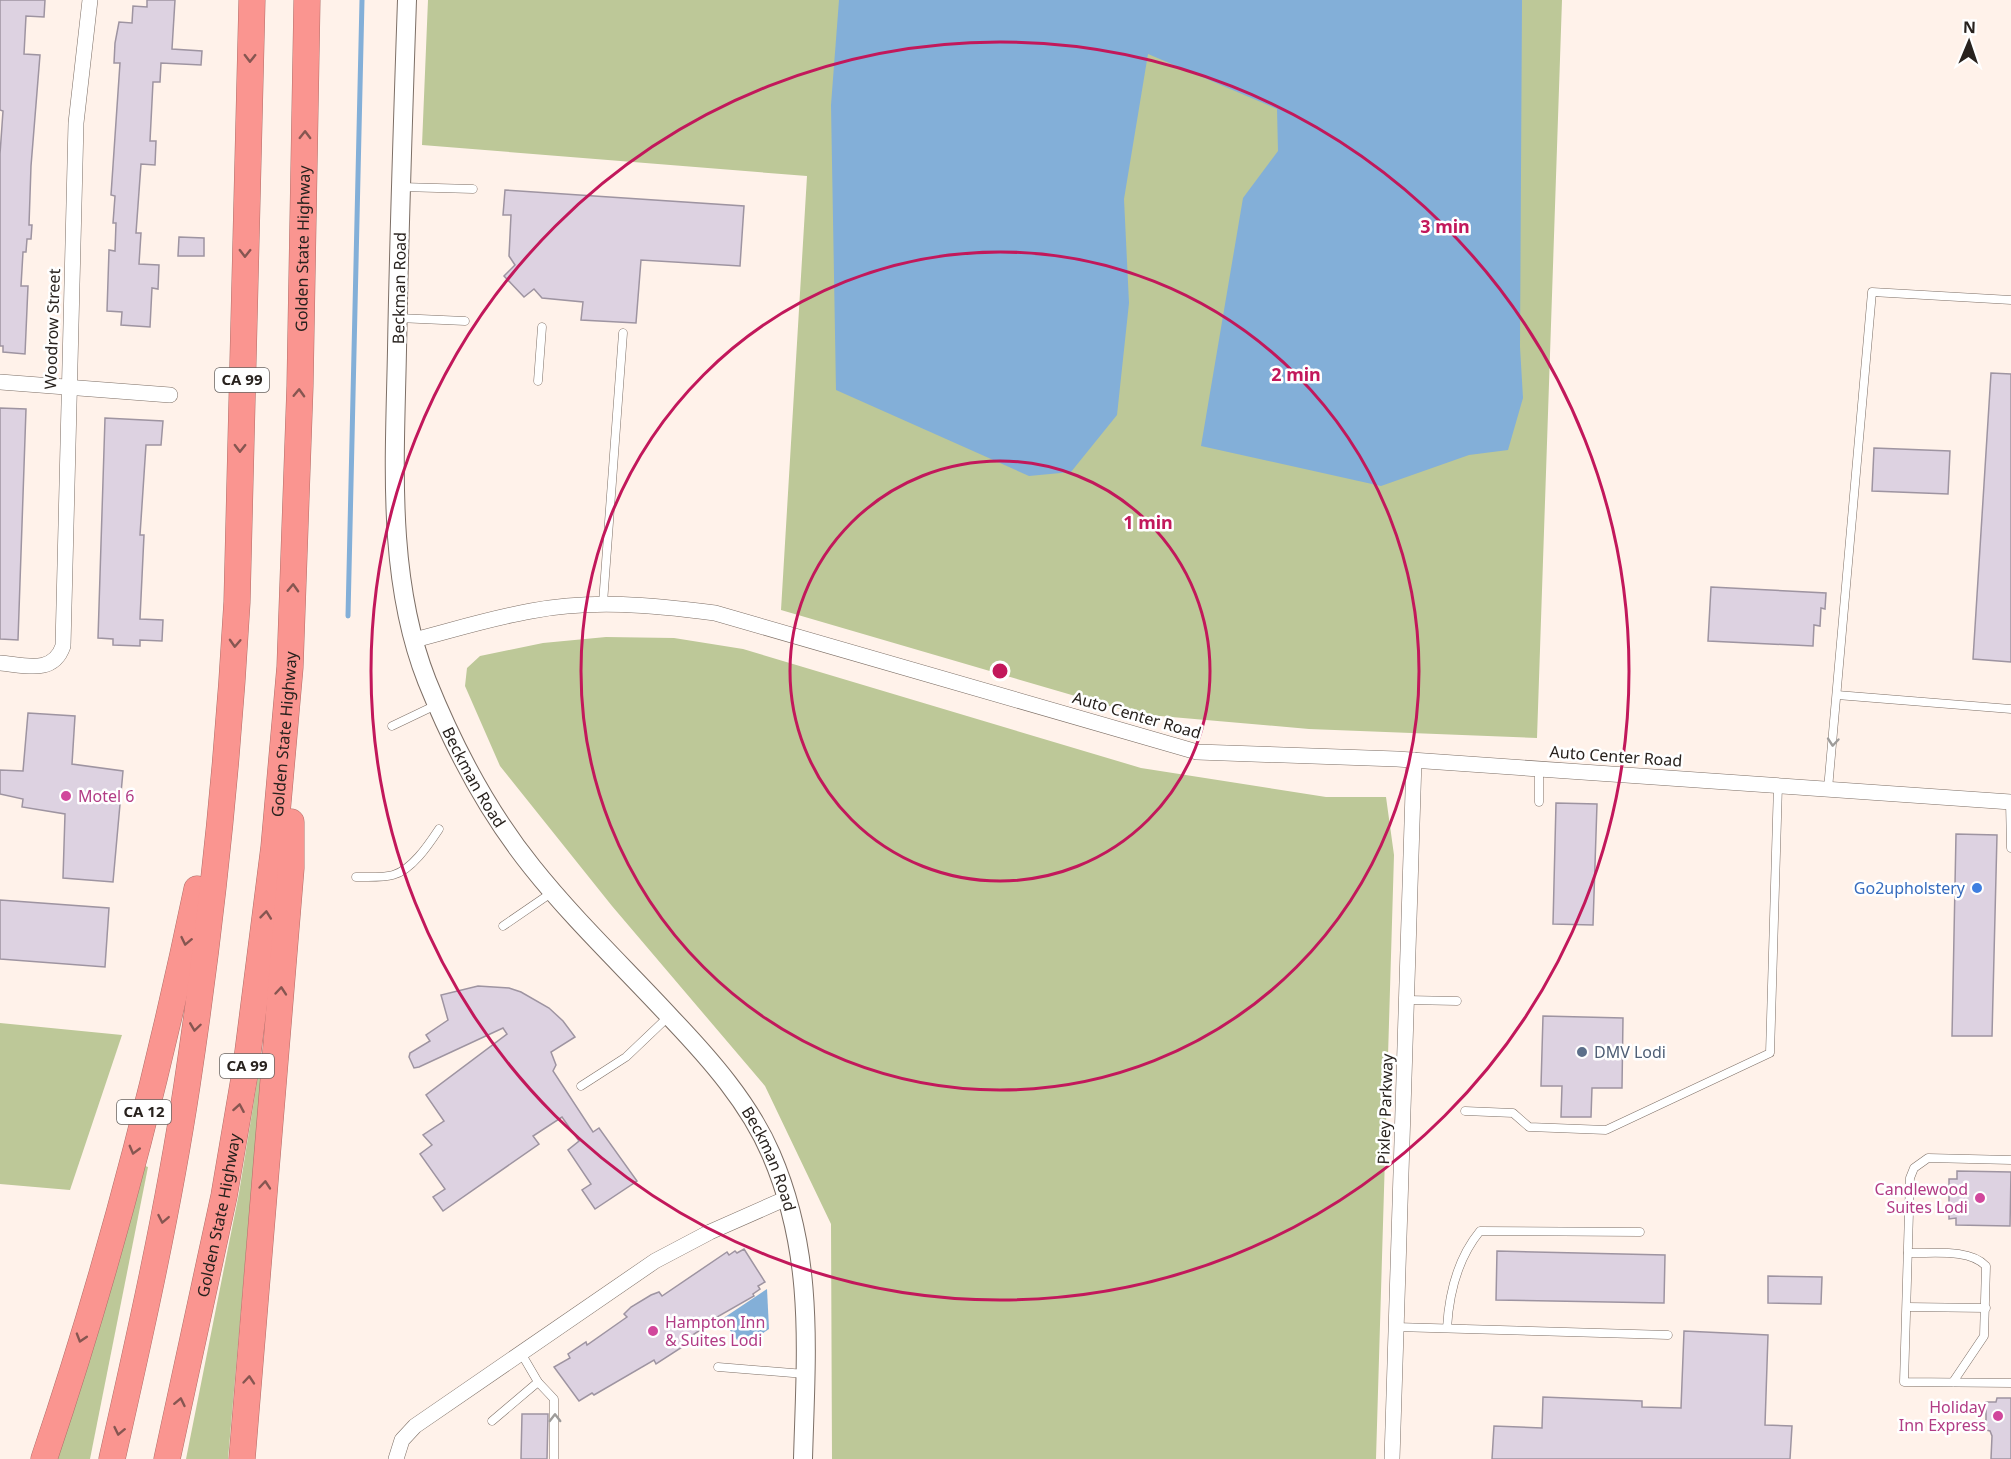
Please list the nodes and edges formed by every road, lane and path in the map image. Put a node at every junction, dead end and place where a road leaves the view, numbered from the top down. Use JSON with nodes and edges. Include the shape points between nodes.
{"nodes":[{"id":1,"x":90,"y":0,"type":"edge"},
{"id":2,"x":252,"y":0,"type":"edge"},
{"id":3,"x":307,"y":0,"type":"edge"},
{"id":4,"x":407,"y":0,"type":"edge"},
{"id":5,"x":401,"y":187,"type":"junction"},
{"id":6,"x":474,"y":189,"type":"dead end"},
{"id":7,"x":2011,"y":300,"type":"edge"},
{"id":8,"x":398,"y":318,"type":"junction"},
{"id":9,"x":465,"y":321,"type":"dead end"},
{"id":10,"x":542,"y":327,"type":"dead end"},
{"id":11,"x":623,"y":333,"type":"dead end"},
{"id":12,"x":538,"y":381,"type":"dead end"},
{"id":13,"x":0,"y":382,"type":"edge"},
{"id":14,"x":68,"y":388,"type":"junction"},
{"id":15,"x":170,"y":395,"type":"dead end"},
{"id":16,"x":603,"y":603,"type":"junction"},
{"id":17,"x":414,"y":640,"type":"junction"},
{"id":18,"x":0,"y":663,"type":"edge"},
{"id":19,"x":290,"y":667,"type":"junction"},
{"id":20,"x":1837,"y":695,"type":"junction"},
{"id":21,"x":438,"y":705,"type":"junction"},
{"id":22,"x":2011,"y":709,"type":"edge"},
{"id":23,"x":392,"y":726,"type":"dead end"},
{"id":24,"x":224,"y":760,"type":"junction"},
{"id":25,"x":1414,"y":760,"type":"junction"},
{"id":26,"x":1539,"y":769,"type":"junction"},
{"id":27,"x":1778,"y":785,"type":"junction"},
{"id":28,"x":1828,"y":789,"type":"junction"},
{"id":29,"x":1539,"y":802,"type":"dead end"},
{"id":30,"x":2010,"y":802,"type":"edge"},
{"id":31,"x":440,"y":829,"type":"dead end"},
{"id":32,"x":2011,"y":848,"type":"edge"},
{"id":33,"x":356,"y":877,"type":"dead end"},
{"id":34,"x":554,"y":891,"type":"junction"},
{"id":35,"x":503,"y":926,"type":"dead end"},
{"id":36,"x":1407,"y":1000,"type":"junction"},
{"id":37,"x":1457,"y":1001,"type":"dead end"},
{"id":38,"x":669,"y":1016,"type":"junction"},
{"id":39,"x":581,"y":1086,"type":"dead end"},
{"id":40,"x":1465,"y":1111,"type":"dead end"},
{"id":41,"x":2011,"y":1160,"type":"edge"},
{"id":42,"x":787,"y":1198,"type":"junction"},
{"id":43,"x":1640,"y":1232,"type":"dead end"},
{"id":44,"x":1908,"y":1253,"type":"junction"},
{"id":45,"x":1907,"y":1307,"type":"junction"},
{"id":46,"x":1986,"y":1308,"type":"junction"},
{"id":47,"x":1396,"y":1327,"type":"junction"},
{"id":48,"x":1447,"y":1328,"type":"junction"},
{"id":49,"x":1668,"y":1335,"type":"dead end"},
{"id":50,"x":521,"y":1353,"type":"junction"},
{"id":51,"x":718,"y":1367,"type":"dead end"},
{"id":52,"x":806,"y":1374,"type":"junction"},
{"id":53,"x":538,"y":1382,"type":"junction"},
{"id":54,"x":1953,"y":1382,"type":"junction"},
{"id":55,"x":2011,"y":1383,"type":"edge"},
{"id":56,"x":492,"y":1421,"type":"dead end"},
{"id":57,"x":44,"y":1459,"type":"edge"},
{"id":58,"x":112,"y":1459,"type":"edge"},
{"id":59,"x":167,"y":1459,"type":"edge"},
{"id":60,"x":242,"y":1459,"type":"edge"},
{"id":61,"x":396,"y":1459,"type":"edge"},
{"id":62,"x":554,"y":1459,"type":"edge"},
{"id":63,"x":803,"y":1459,"type":"edge"},
{"id":64,"x":1392,"y":1459,"type":"edge"}],
"edges":[{"from":1,"to":14,"type":"street","name":"Woodrow Street","via":[[76,123]]},
{"from":2,"to":24,"type":"highway","number":"CA 99","one_way":true,"via":[[237,602]]},
{"from":19,"to":3,"type":"highway","name":"Golden State Highway","number":"CA 99","one_way":true},
{"from":4,"to":5,"type":"street","name":"Beckman Road"},
{"from":5,"to":6,"type":"lane"},
{"from":5,"to":8,"type":"street","name":"Beckman Road"},
{"from":7,"to":20,"type":"lane","via":[[1872,292]]},
{"from":8,"to":9,"type":"lane"},
{"from":8,"to":17,"type":"street","name":"Beckman Road","via":[[397,520]]},
{"from":10,"to":12,"type":"lane"},
{"from":11,"to":16,"type":"lane"},
{"from":13,"to":14,"type":"street"},
{"from":14,"to":15,"type":"street"},
{"from":14,"to":18,"type":"street","name":"Woodrow Street","via":[[63,646],[59,659],[38,666]]},
{"from":16,"to":17,"type":"street","name":"Auto Center Road","via":[[531,610]]},
{"from":16,"to":25,"type":"street","name":"Auto Center Road","via":[[715,613],[1197,752]]},
{"from":17,"to":21,"type":"street","name":"Beckman Road"},
{"from":59,"to":19,"type":"highway","name":"Golden State Highway","number":"CA 99","one_way":true,"via":[[224,1196],[246,1067],[271,871]]},
{"from":60,"to":19,"type":"highway","one_way":true,"via":[[291,868]]},
{"from":20,"to":22,"type":"lane"},
{"from":20,"to":28,"type":"lane","one_way":true},
{"from":21,"to":23,"type":"lane"},
{"from":21,"to":34,"type":"street","name":"Beckman Road","via":[[472,779],[503,829]]},
{"from":24,"to":57,"type":"highway","number":"CA 12","one_way":true,"via":[[177,984],[110,1244]]},
{"from":24,"to":58,"type":"highway","number":"CA 99","one_way":true,"via":[[211,902],[186,1086],[164,1213]]},
{"from":25,"to":26,"type":"street","name":"Auto Center Road"},
{"from":25,"to":36,"type":"street","name":"Pixley Parkway"},
{"from":26,"to":27,"type":"street","name":"Auto Center Road"},
{"from":26,"to":29,"type":"lane"},
{"from":27,"to":28,"type":"street","name":"Auto Center Road"},
{"from":27,"to":40,"type":"lane","via":[[1770,1053],[1606,1130],[1530,1127],[1513,1113]]},
{"from":28,"to":30,"type":"street","name":"Auto Center Road"},
{"from":30,"to":32,"type":"lane"},
{"from":31,"to":33,"type":"lane","via":[[401,871]]},
{"from":34,"to":35,"type":"lane"},
{"from":34,"to":38,"type":"street","name":"Beckman Road"},
{"from":36,"to":37,"type":"lane"},
{"from":36,"to":47,"type":"street","name":"Pixley Parkway"},
{"from":38,"to":39,"type":"lane","via":[[626,1057]]},
{"from":38,"to":42,"type":"street","name":"Beckman Road","via":[[705,1054],[752,1119],[771,1153]]},
{"from":41,"to":44,"type":"lane","via":[[1928,1158],[1914,1168],[1910,1178]]},
{"from":42,"to":50,"type":"street","via":[[655,1261]]},
{"from":42,"to":52,"type":"street","name":"Beckman Road","via":[[804,1270]]},
{"from":43,"to":48,"type":"lane","via":[[1480,1231],[1467,1247],[1449,1299]]},
{"from":44,"to":45,"type":"lane"},
{"from":44,"to":46,"type":"lane","via":[[1967,1255],[1981,1260],[1986,1266]]},
{"from":45,"to":46,"type":"lane"},
{"from":45,"to":54,"type":"lane","via":[[1904,1382]]},
{"from":46,"to":54,"type":"lane","via":[[1984,1336]]},
{"from":47,"to":48,"type":"lane"},
{"from":47,"to":64,"type":"street","name":"Pixley Parkway"},
{"from":48,"to":49,"type":"lane"},
{"from":50,"to":53,"type":"lane"},
{"from":50,"to":61,"type":"street","via":[[415,1426],[402,1440]]},
{"from":51,"to":52,"type":"lane"},
{"from":52,"to":63,"type":"street","name":"Beckman Road"},
{"from":53,"to":56,"type":"lane"},
{"from":62,"to":53,"type":"lane","one_way":true,"via":[[554,1399]]},
{"from":54,"to":55,"type":"lane"}]}
